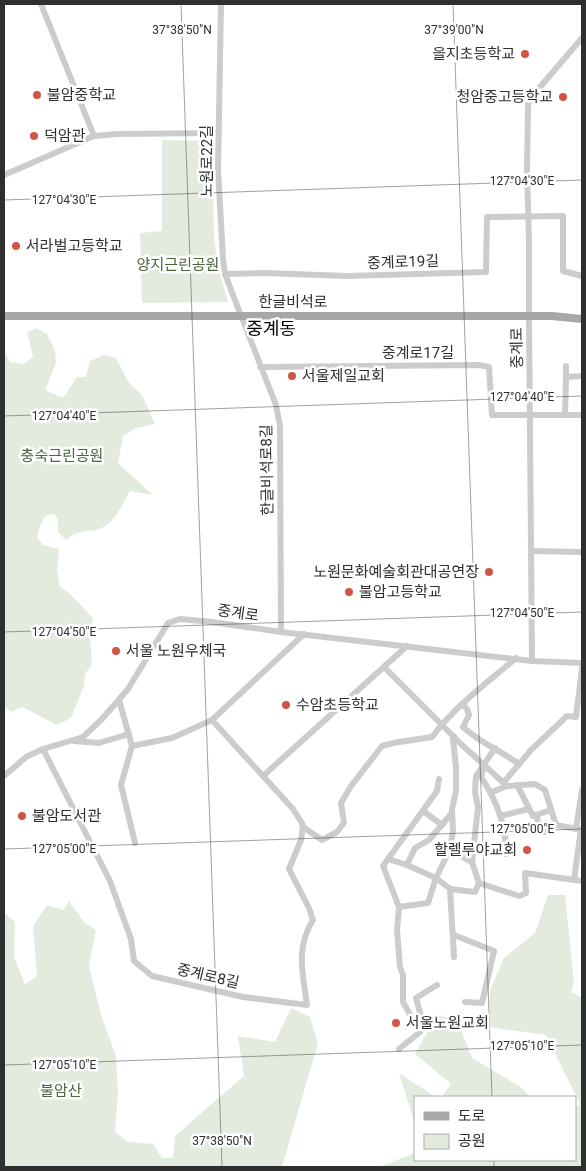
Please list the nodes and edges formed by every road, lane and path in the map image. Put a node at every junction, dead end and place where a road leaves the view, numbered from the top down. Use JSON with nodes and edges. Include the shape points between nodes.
{"nodes":[{"id":1,"x":41,"y":4,"type":"edge"},
{"id":2,"x":221,"y":4,"type":"edge"},
{"id":3,"x":582,"y":38,"type":"edge"},
{"id":4,"x":218,"y":133,"type":"junction"},
{"id":5,"x":94,"y":136,"type":"junction"},
{"id":6,"x":4,"y":175,"type":"edge"},
{"id":7,"x":528,"y":217,"type":"junction"},
{"id":8,"x":225,"y":274,"type":"junction"},
{"id":9,"x":582,"y":276,"type":"edge"},
{"id":10,"x":4,"y":316,"type":"edge"},
{"id":11,"x":240,"y":316,"type":"junction"},
{"id":12,"x":528,"y":317,"type":"junction"},
{"id":13,"x":582,"y":319,"type":"edge"},
{"id":14,"x":566,"y":366,"type":"dead end"},
{"id":15,"x":260,"y":367,"type":"junction"},
{"id":16,"x":582,"y":376,"type":"edge"},
{"id":17,"x":566,"y":377,"type":"junction"},
{"id":18,"x":530,"y":414,"type":"junction"},
{"id":19,"x":565,"y":415,"type":"junction"},
{"id":20,"x":582,"y":415,"type":"edge"},
{"id":21,"x":531,"y":551,"type":"junction"},
{"id":22,"x":582,"y":552,"type":"edge"},
{"id":23,"x":280,"y":632,"type":"junction"},
{"id":24,"x":304,"y":634,"type":"junction"},
{"id":25,"x":407,"y":646,"type":"junction"},
{"id":26,"x":516,"y":658,"type":"junction"},
{"id":27,"x":532,"y":661,"type":"junction"},
{"id":28,"x":582,"y":663,"type":"edge"},
{"id":29,"x":384,"y":667,"type":"junction"},
{"id":30,"x":582,"y":668,"type":"edge"},
{"id":31,"x":119,"y":700,"type":"junction"},
{"id":32,"x":462,"y":704,"type":"junction"},
{"id":33,"x":579,"y":718,"type":"edge"},
{"id":34,"x":212,"y":720,"type":"junction"},
{"id":35,"x":442,"y":724,"type":"junction"},
{"id":36,"x":129,"y":734,"type":"junction"},
{"id":37,"x":454,"y":736,"type":"junction"},
{"id":38,"x":73,"y":741,"type":"junction"},
{"id":39,"x":132,"y":746,"type":"junction"},
{"id":40,"x":495,"y":748,"type":"junction"},
{"id":41,"x":43,"y":749,"type":"junction"},
{"id":42,"x":519,"y":764,"type":"junction"},
{"id":43,"x":484,"y":765,"type":"junction"},
{"id":44,"x":4,"y":776,"type":"edge"},
{"id":45,"x":263,"y":776,"type":"junction"},
{"id":46,"x":439,"y":779,"type":"dead end"},
{"id":47,"x":505,"y":784,"type":"junction"},
{"id":48,"x":517,"y":785,"type":"junction"},
{"id":49,"x":582,"y":790,"type":"edge"},
{"id":50,"x":492,"y":792,"type":"junction"},
{"id":51,"x":529,"y":809,"type":"junction"},
{"id":52,"x":551,"y":810,"type":"junction"},
{"id":53,"x":423,"y":811,"type":"junction"},
{"id":54,"x":452,"y":813,"type":"junction"},
{"id":55,"x":536,"y":815,"type":"junction"},
{"id":56,"x":500,"y":816,"type":"junction"},
{"id":57,"x":442,"y":825,"type":"junction"},
{"id":58,"x":303,"y":827,"type":"junction"},
{"id":59,"x":580,"y":829,"type":"edge"},
{"id":60,"x":544,"y":832,"type":"dead end"},
{"id":61,"x":135,"y":843,"type":"dead end"},
{"id":62,"x":450,"y":850,"type":"junction"},
{"id":63,"x":506,"y":854,"type":"dead end"},
{"id":64,"x":388,"y":859,"type":"junction"},
{"id":65,"x":472,"y":862,"type":"junction"},
{"id":66,"x":407,"y":865,"type":"junction"},
{"id":67,"x":436,"y":878,"type":"junction"},
{"id":68,"x":574,"y":880,"type":"junction"},
{"id":69,"x":582,"y":881,"type":"edge"},
{"id":70,"x":480,"y":883,"type":"junction"},
{"id":71,"x":450,"y":889,"type":"junction"},
{"id":72,"x":398,"y":907,"type":"junction"},
{"id":73,"x":454,"y":935,"type":"junction"},
{"id":74,"x":454,"y":957,"type":"dead end"},
{"id":75,"x":437,"y":985,"type":"dead end"},
{"id":76,"x":465,"y":1002,"type":"dead end"},
{"id":77,"x":418,"y":1029,"type":"junction"},
{"id":78,"x":399,"y":1049,"type":"dead end"}],
"edges":[{"from":1,"to":5,"type":"street"},
{"from":2,"to":4,"type":"street","name":"노원로22길"},
{"from":3,"to":7,"type":"street","name":"중계로","via":[[528,104]]},
{"from":4,"to":5,"type":"street"},
{"from":4,"to":8,"type":"street","name":"노원로22길"},
{"from":5,"to":6,"type":"street"},
{"from":7,"to":8,"type":"street","name":"중계로19길","via":[[487,217],[486,272],[347,276],[264,272]]},
{"from":7,"to":9,"type":"street","via":[[563,216],[563,271]]},
{"from":7,"to":12,"type":"street","name":"중계로"},
{"from":8,"to":11,"type":"street","name":"노원로22길"},
{"from":10,"to":11,"type":"main road","name":"한글비석로"},
{"from":11,"to":12,"type":"main road","name":"한글비석로"},
{"from":11,"to":15,"type":"street","name":"한글비석로8길"},
{"from":12,"to":13,"type":"main road","name":"한글비석로"},
{"from":12,"to":18,"type":"street","name":"중계로"},
{"from":14,"to":17,"type":"street"},
{"from":15,"to":18,"type":"street","name":"중계로17길","via":[[479,365],[489,367],[492,415]]},
{"from":15,"to":23,"type":"street","name":"한글비석로8길","via":[[276,404],[280,426]]},
{"from":16,"to":17,"type":"street"},
{"from":17,"to":19,"type":"street"},
{"from":18,"to":19,"type":"street"},
{"from":18,"to":21,"type":"street","name":"중계로"},
{"from":19,"to":20,"type":"street"},
{"from":21,"to":22,"type":"street"},
{"from":21,"to":27,"type":"street","name":"중계로"},
{"from":23,"to":24,"type":"street","name":"중계로"},
{"from":23,"to":31,"type":"street","name":"중계로","via":[[204,621],[180,619],[170,622]]},
{"from":24,"to":25,"type":"street","name":"중계로"},
{"from":24,"to":34,"type":"street"},
{"from":25,"to":26,"type":"street","name":"중계로"},
{"from":25,"to":29,"type":"street"},
{"from":26,"to":27,"type":"street","name":"중계로"},
{"from":26,"to":32,"type":"street"},
{"from":27,"to":28,"type":"street"},
{"from":29,"to":35,"type":"street"},
{"from":29,"to":45,"type":"street"},
{"from":30,"to":33,"type":"street"},
{"from":31,"to":36,"type":"street"},
{"from":31,"to":38,"type":"street","name":"중계로","via":[[82,737]]},
{"from":32,"to":35,"type":"street"},
{"from":32,"to":40,"type":"street","via":[[469,715],[463,727],[472,736]]},
{"from":33,"to":42,"type":"street","via":[[567,716]]},
{"from":34,"to":39,"type":"street","via":[[172,738]]},
{"from":34,"to":45,"type":"street"},
{"from":35,"to":37,"type":"street"},
{"from":35,"to":58,"type":"street","via":[[432,736],[382,746],[341,803],[344,823],[337,832],[322,840]]},
{"from":36,"to":38,"type":"street","name":"중계로","via":[[99,743]]},
{"from":36,"to":39,"type":"street"},
{"from":37,"to":43,"type":"street"},
{"from":37,"to":54,"type":"street","via":[[456,791]]},
{"from":38,"to":41,"type":"street","name":"중계로"},
{"from":39,"to":61,"type":"street","via":[[121,785]]},
{"from":40,"to":42,"type":"street"},
{"from":40,"to":43,"type":"street"},
{"from":41,"to":44,"type":"street","name":"중계로","via":[[26,757]]},
{"from":41,"to":58,"type":"street","name":"중계로8길","via":[[110,881],[131,939],[134,961],[152,976],[242,998],[307,1005],[301,956],[302,942],[313,920],[289,869]]},
{"from":42,"to":47,"type":"street"},
{"from":43,"to":47,"type":"street"},
{"from":43,"to":50,"type":"street","via":[[481,777]]},
{"from":43,"to":65,"type":"street","via":[[476,776],[478,807]]},
{"from":45,"to":58,"type":"street","via":[[295,812]]},
{"from":46,"to":53,"type":"street","via":[[437,792]]},
{"from":47,"to":48,"type":"street"},
{"from":47,"to":50,"type":"street"},
{"from":48,"to":51,"type":"street"},
{"from":48,"to":52,"type":"street","via":[[535,784],[545,790]]},
{"from":49,"to":59,"type":"street"},
{"from":50,"to":56,"type":"street"},
{"from":51,"to":55,"type":"street","via":[[532,816]]},
{"from":51,"to":56,"type":"street"},
{"from":52,"to":55,"type":"street"},
{"from":52,"to":59,"type":"street","via":[[556,824]]},
{"from":53,"to":57,"type":"street"},
{"from":53,"to":64,"type":"street"},
{"from":54,"to":57,"type":"street"},
{"from":54,"to":62,"type":"street"},
{"from":55,"to":60,"type":"street"},
{"from":56,"to":63,"type":"street"},
{"from":57,"to":66,"type":"street","via":[[429,840],[415,848]]},
{"from":59,"to":68,"type":"street"},
{"from":62,"to":65,"type":"street"},
{"from":62,"to":67,"type":"street"},
{"from":64,"to":66,"type":"street"},
{"from":64,"to":72,"type":"street","via":[[383,866]]},
{"from":65,"to":70,"type":"street"},
{"from":66,"to":67,"type":"street"},
{"from":67,"to":71,"type":"street"},
{"from":67,"to":72,"type":"street","via":[[428,903]]},
{"from":68,"to":69,"type":"street"},
{"from":68,"to":70,"type":"street","via":[[525,873],[526,893],[519,896]]},
{"from":70,"to":71,"type":"street","via":[[475,892]]},
{"from":71,"to":73,"type":"street"},
{"from":72,"to":77,"type":"street","via":[[403,1002]]},
{"from":73,"to":74,"type":"street"},
{"from":73,"to":76,"type":"street","via":[[494,952],[482,1003]]},
{"from":75,"to":77,"type":"street","via":[[416,998],[422,1020]]},
{"from":77,"to":78,"type":"street","via":[[420,1032]]}]}
